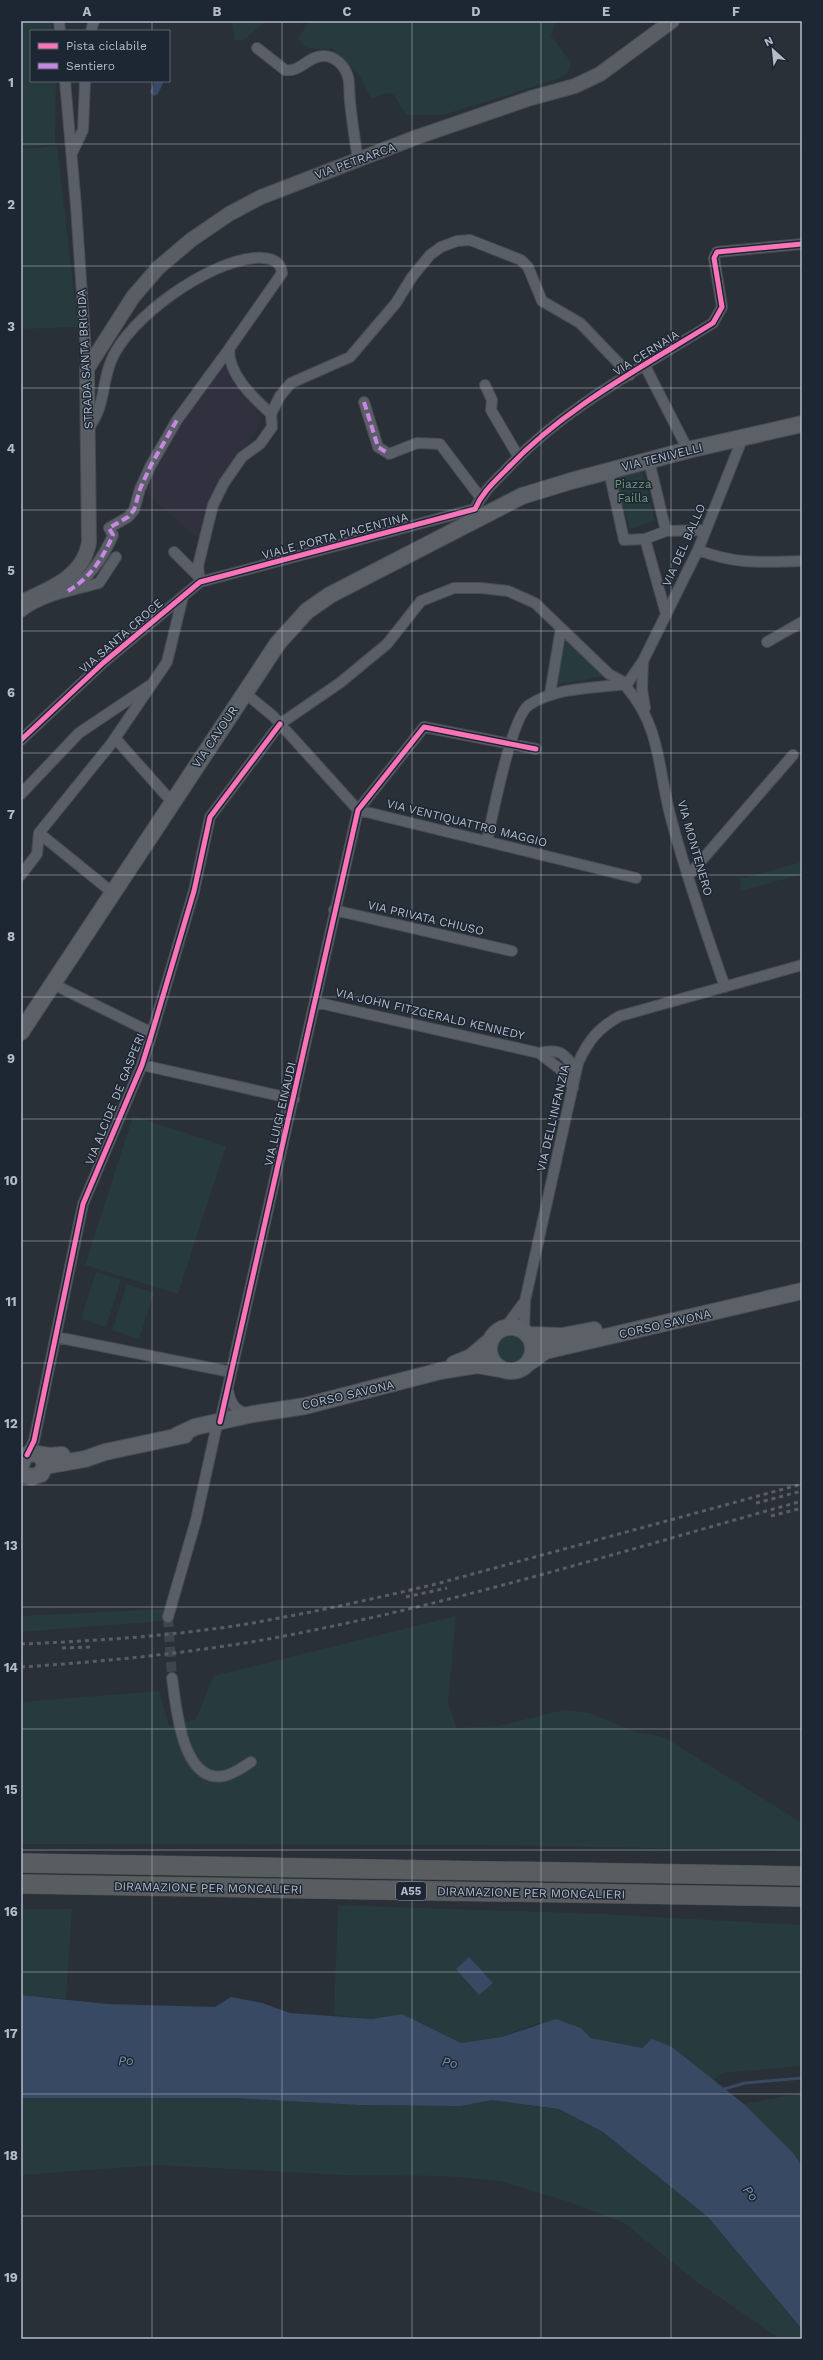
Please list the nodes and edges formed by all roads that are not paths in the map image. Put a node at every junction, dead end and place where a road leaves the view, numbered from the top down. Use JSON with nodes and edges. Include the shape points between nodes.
{"nodes":[{"id":1,"x":672,"y":21,"type":"edge"},
{"id":2,"x":257,"y":48,"type":"dead end"},
{"id":3,"x":65,"y":82,"type":"edge"},
{"id":4,"x":85,"y":82,"type":"edge"},
{"id":5,"x":72,"y":153,"type":"junction"},
{"id":6,"x":358,"y":160,"type":"junction"},
{"id":7,"x":802,"y":244,"type":"edge"},
{"id":8,"x":229,"y":349,"type":"junction"},
{"id":9,"x":645,"y":366,"type":"junction"},
{"id":10,"x":86,"y":369,"type":"junction"},
{"id":11,"x":630,"y":375,"type":"junction"},
{"id":12,"x":485,"y":385,"type":"dead end"},
{"id":13,"x":364,"y":402,"type":"dead end"},
{"id":14,"x":271,"y":414,"type":"junction"},
{"id":15,"x":802,"y":424,"type":"edge"},
{"id":16,"x":88,"y":429,"type":"junction"},
{"id":17,"x":743,"y":437,"type":"junction"},
{"id":18,"x":688,"y":450,"type":"junction"},
{"id":19,"x":518,"y":456,"type":"junction"},
{"id":20,"x":649,"y":461,"type":"junction"},
{"id":21,"x":609,"y":471,"type":"junction"},
{"id":22,"x":480,"y":497,"type":"junction"},
{"id":23,"x":478,"y":513,"type":"junction"},
{"id":24,"x":706,"y":530,"type":"junction"},
{"id":25,"x":666,"y":531,"type":"junction"},
{"id":26,"x":644,"y":538,"type":"junction"},
{"id":27,"x":698,"y":550,"type":"junction"},
{"id":28,"x":174,"y":552,"type":"dead end"},
{"id":29,"x":116,"y":557,"type":"dead end"},
{"id":30,"x":802,"y":561,"type":"edge"},
{"id":31,"x":199,"y":574,"type":"junction"},
{"id":32,"x":68,"y":591,"type":"junction"},
{"id":33,"x":184,"y":596,"type":"junction"},
{"id":34,"x":25,"y":602,"type":"edge"},
{"id":35,"x":21,"y":612,"type":"edge"},
{"id":36,"x":666,"y":614,"type":"junction"},
{"id":37,"x":802,"y":622,"type":"edge"},
{"id":38,"x":561,"y":628,"type":"junction"},
{"id":39,"x":767,"y":642,"type":"dead end"},
{"id":40,"x":643,"y":661,"type":"junction"},
{"id":41,"x":629,"y":681,"type":"junction"},
{"id":42,"x":152,"y":684,"type":"junction"},
{"id":43,"x":639,"y":688,"type":"junction"},
{"id":44,"x":245,"y":693,"type":"junction"},
{"id":45,"x":550,"y":694,"type":"junction"},
{"id":46,"x":280,"y":724,"type":"junction"},
{"id":47,"x":115,"y":738,"type":"junction"},
{"id":48,"x":21,"y":740,"type":"edge"},
{"id":49,"x":509,"y":746,"type":"junction"},
{"id":50,"x":536,"y":749,"type":"dead end"},
{"id":51,"x":793,"y":755,"type":"dead end"},
{"id":52,"x":21,"y":794,"type":"edge"},
{"id":53,"x":172,"y":802,"type":"junction"},
{"id":54,"x":358,"y":810,"type":"junction"},
{"id":55,"x":39,"y":833,"type":"junction"},
{"id":56,"x":487,"y":841,"type":"junction"},
{"id":57,"x":21,"y":875,"type":"edge"},
{"id":58,"x":688,"y":876,"type":"junction"},
{"id":59,"x":636,"y":878,"type":"dead end"},
{"id":60,"x":113,"y":893,"type":"junction"},
{"id":61,"x":334,"y":910,"type":"junction"},
{"id":62,"x":512,"y":951,"type":"dead end"},
{"id":63,"x":802,"y":965,"type":"edge"},
{"id":64,"x":53,"y":984,"type":"junction"},
{"id":65,"x":725,"y":987,"type":"junction"},
{"id":66,"x":315,"y":1002,"type":"junction"},
{"id":67,"x":21,"y":1032,"type":"edge"},
{"id":68,"x":152,"y":1033,"type":"junction"},
{"id":69,"x":539,"y":1053,"type":"junction"},
{"id":70,"x":142,"y":1065,"type":"junction"},
{"id":71,"x":576,"y":1070,"type":"junction"},
{"id":72,"x":573,"y":1088,"type":"junction"},
{"id":73,"x":294,"y":1099,"type":"junction"},
{"id":74,"x":802,"y":1282,"type":"edge"},
{"id":75,"x":802,"y":1291,"type":"edge"},
{"id":76,"x":525,"y":1301,"type":"junction"},
{"id":77,"x":505,"y":1328,"type":"junction"},
{"id":78,"x":526,"y":1333,"type":"junction"},
{"id":79,"x":56,"y":1337,"type":"junction"},
{"id":80,"x":490,"y":1342,"type":"junction"},
{"id":81,"x":530,"y":1362,"type":"junction"},
{"id":82,"x":500,"y":1369,"type":"junction"},
{"id":83,"x":440,"y":1371,"type":"junction"},
{"id":84,"x":231,"y":1372,"type":"junction"},
{"id":85,"x":228,"y":1388,"type":"junction"},
{"id":86,"x":280,"y":1411,"type":"junction"},
{"id":87,"x":253,"y":1414,"type":"junction"},
{"id":88,"x":218,"y":1426,"type":"junction"},
{"id":89,"x":29,"y":1461,"type":"edge"},
{"id":90,"x":168,"y":1617,"type":"tunnel mouth"},
{"id":91,"x":172,"y":1678,"type":"tunnel mouth"},
{"id":92,"x":251,"y":1762,"type":"dead end"},
{"id":93,"x":21,"y":1863,"type":"edge"},
{"id":94,"x":802,"y":1876,"type":"edge"},
{"id":95,"x":21,"y":1884,"type":"edge"},
{"id":96,"x":802,"y":1897,"type":"edge"}],
"edges":[{"from":1,"to":6,"type":"street","name":"VIA PETRARCA","via":[[600,74],[575,86],[531,98]]},
{"from":2,"to":6,"type":"street","via":[[285,70],[296,70],[308,60],[322,55],[331,56],[341,65],[348,77]]},
{"from":3,"to":5,"type":"street","name":"STRADA SANTA BRIGIDA"},
{"from":4,"to":5,"type":"street","via":[[83,130]]},
{"from":5,"to":10,"type":"street","name":"STRADA SANTA BRIGIDA"},
{"from":6,"to":10,"type":"street","name":"VIA PETRARCA","via":[[261,197],[229,214],[190,240],[158,268],[133,297]]},
{"from":7,"to":9,"type":"street","name":"VIA CERNAIA","via":[[717,252],[714,258],[722,307],[720,314],[713,323]]},
{"from":8,"to":14,"type":"street","via":[[229,359],[238,377],[250,395]]},
{"from":8,"to":16,"type":"street","via":[[282,273],[282,267],[277,261],[251,258],[226,265],[175,292],[152,308],[130,333],[112,360],[98,416]]},
{"from":8,"to":32,"type":"street","via":[[177,420],[151,465],[134,510],[128,517],[109,528],[113,535],[101,559],[78,585]]},
{"from":9,"to":11,"type":"street","name":"VIA CERNAIA"},
{"from":9,"to":18,"type":"street"},
{"from":10,"to":16,"type":"street","name":"STRADA SANTA BRIGIDA"},
{"from":11,"to":14,"type":"street","via":[[581,323],[542,301],[528,267],[521,260],[470,240],[457,241],[441,247],[430,255],[396,303],[350,357],[291,383],[280,396]]},
{"from":11,"to":19,"type":"street","name":"VIA CERNAIA","via":[[548,429]]},
{"from":12,"to":19,"type":"street","via":[[492,400],[491,410]]},
{"from":13,"to":22,"type":"street","via":[[378,447],[387,453],[417,443],[440,444]]},
{"from":14,"to":31,"type":"street","via":[[272,427],[260,444],[242,457],[213,505]]},
{"from":15,"to":17,"type":"main road","name":"VIA TENIVELLI"},
{"from":16,"to":34,"type":"street","name":"STRADA SANTA BRIGIDA","via":[[89,543],[86,557],[71,575]]},
{"from":17,"to":18,"type":"main road","name":"VIA TENIVELLI"},
{"from":17,"to":24,"type":"street","name":"VIA DEL BALLO"},
{"from":18,"to":20,"type":"main road","name":"VIA TENIVELLI"},
{"from":19,"to":22,"type":"street","name":"VIA CERNAIA"},
{"from":20,"to":21,"type":"main road","name":"VIA TENIVELLI"},
{"from":20,"to":25,"type":"street"},
{"from":21,"to":23,"type":"main road","name":"VIA TENIVELLI","via":[[522,496]]},
{"from":21,"to":26,"type":"street","via":[[624,540]]},
{"from":22,"to":23,"type":"street","name":"VIA CERNAIA"},
{"from":23,"to":31,"type":"street","name":"VIALE PORTA PIACENTINA"},
{"from":23,"to":44,"type":"main road","name":"VIA CAVOUR","via":[[319,602],[289,629]]},
{"from":24,"to":25,"type":"street"},
{"from":24,"to":27,"type":"street","name":"VIA DEL BALLO"},
{"from":25,"to":26,"type":"street"},
{"from":26,"to":36,"type":"street"},
{"from":27,"to":30,"type":"street","via":[[722,559],[744,563]]},
{"from":27,"to":36,"type":"street","name":"VIA DEL BALLO"},
{"from":28,"to":31,"type":"street"},
{"from":29,"to":32,"type":"street","via":[[99,583]]},
{"from":31,"to":33,"type":"street","name":"VIA SANTA CROCE"},
{"from":32,"to":34,"type":"street"},
{"from":33,"to":42,"type":"street","via":[[167,662]]},
{"from":33,"to":48,"type":"street","name":"VIA SANTA CROCE","via":[[103,663]]},
{"from":34,"to":35,"type":"street"},
{"from":36,"to":40,"type":"street","name":"VIA DEL BALLO"},
{"from":37,"to":39,"type":"street"},
{"from":38,"to":41,"type":"street","name":"VIA ALCIDE DE GASPERI","via":[[609,674]]},
{"from":38,"to":45,"type":"street"},
{"from":38,"to":46,"type":"street","name":"VIA ALCIDE DE GASPERI","via":[[535,603],[508,591],[454,588],[421,601],[387,644],[341,682]]},
{"from":40,"to":41,"type":"street","name":"VIA DEL BALLO"},
{"from":40,"to":43,"type":"street"},
{"from":41,"to":43,"type":"street","name":"VIA MONTENERO","via":[[628,689]]},
{"from":41,"to":43,"type":"street","name":"VIA ALCIDE DE GASPERI","via":[[636,677]]},
{"from":41,"to":45,"type":"street"},
{"from":42,"to":47,"type":"street"},
{"from":42,"to":52,"type":"street","via":[[79,733]]},
{"from":43,"to":58,"type":"street","name":"VIA MONTENERO","via":[[657,741],[671,821]]},
{"from":44,"to":46,"type":"street"},
{"from":44,"to":53,"type":"main road","name":"VIA CAVOUR"},
{"from":45,"to":49,"type":"street","via":[[527,706]]},
{"from":46,"to":54,"type":"street"},
{"from":46,"to":68,"type":"street","name":"VIA ALCIDE DE GASPERI","via":[[210,817],[194,891]]},
{"from":47,"to":53,"type":"street"},
{"from":47,"to":55,"type":"street"},
{"from":49,"to":50,"type":"street"},
{"from":49,"to":54,"type":"street","via":[[424,728]]},
{"from":49,"to":56,"type":"street"},
{"from":51,"to":58,"type":"street"},
{"from":53,"to":60,"type":"main road","name":"VIA CAVOUR"},
{"from":54,"to":56,"type":"street","name":"VIA VENTIQUATTRO MAGGIO"},
{"from":54,"to":61,"type":"street","name":"VIA LUIGI EINAUDI"},
{"from":55,"to":57,"type":"street","via":[[37,854]]},
{"from":55,"to":60,"type":"street"},
{"from":56,"to":59,"type":"street","name":"VIA VENTIQUATTRO MAGGIO"},
{"from":58,"to":65,"type":"street","name":"VIA MONTENERO"},
{"from":60,"to":64,"type":"main road","name":"VIA CAVOUR"},
{"from":61,"to":62,"type":"street","name":"VIA PRIVATA CHIUSO"},
{"from":61,"to":66,"type":"street","name":"VIA LUIGI EINAUDI"},
{"from":63,"to":65,"type":"street","name":"VIA DELL'INFANZIA"},
{"from":64,"to":67,"type":"main road","name":"VIA CAVOUR"},
{"from":64,"to":68,"type":"street"},
{"from":65,"to":71,"type":"street","name":"VIA DELL'INFANZIA","via":[[620,1016],[608,1022],[590,1038]]},
{"from":66,"to":69,"type":"street","name":"VIA JOHN FITZGERALD KENNEDY"},
{"from":66,"to":73,"type":"street","name":"VIA LUIGI EINAUDI"},
{"from":68,"to":70,"type":"street","name":"VIA ALCIDE DE GASPERI"},
{"from":69,"to":71,"type":"street","name":"VIA JOHN FITZGERALD KENNEDY","via":[[559,1051]]},
{"from":69,"to":72,"type":"street","name":"VIA JOHN FITZGERALD KENNEDY","via":[[565,1073]]},
{"from":70,"to":73,"type":"street"},
{"from":70,"to":79,"type":"street","name":"VIA ALCIDE DE GASPERI","via":[[83,1204]]},
{"from":71,"to":72,"type":"street","name":"VIA DELL'INFANZIA"},
{"from":72,"to":76,"type":"street","name":"VIA DELL'INFANZIA"},
{"from":73,"to":84,"type":"street","name":"VIA LUIGI EINAUDI"},
{"from":74,"to":78,"type":"main road","name":"CORSO SAVONA","via":[[562,1336]]},
{"from":75,"to":81,"type":"main road","name":"CORSO SAVONA","via":[[545,1351]]},
{"from":76,"to":77,"type":"street","name":"VIA DELL'INFANZIA"},
{"from":76,"to":78,"type":"street","name":"VIA DELL'INFANZIA"},
{"from":77,"to":78,"type":"main road","via":[[512,1327]]},
{"from":77,"to":80,"type":"main road","via":[[493,1335]]},
{"from":78,"to":81,"type":"main road","via":[[533,1345]]},
{"from":79,"to":84,"type":"street"},
{"from":79,"to":89,"type":"street","name":"VIA ALCIDE DE GASPERI"},
{"from":80,"to":82,"type":"main road","via":[[490,1357]]},
{"from":80,"to":83,"type":"main road","name":"CORSO SAVONA","via":[[471,1357]]},
{"from":81,"to":82,"type":"main road","via":[[520,1370],[506,1372]]},
{"from":82,"to":83,"type":"main road","name":"CORSO SAVONA","via":[[477,1365]]},
{"from":83,"to":86,"type":"main road","name":"CORSO SAVONA","via":[[406,1382]]},
{"from":84,"to":85,"type":"street","name":"VIA LUIGI EINAUDI"},
{"from":85,"to":87,"type":"street","via":[[232,1404],[244,1413]]},
{"from":85,"to":88,"type":"street","name":"VIA LUIGI EINAUDI"},
{"from":86,"to":87,"type":"main road","name":"CORSO SAVONA"},
{"from":86,"to":88,"type":"main road","name":"CORSO SAVONA","via":[[253,1421]]},
{"from":87,"to":88,"type":"main road","name":"CORSO SAVONA"},
{"from":88,"to":89,"type":"main road","name":"CORSO SAVONA","via":[[105,1452],[85,1451]]},
{"from":88,"to":90,"type":"street","name":"VIA LUIGI EINAUDI","via":[[196,1520]]},
{"from":91,"to":92,"type":"street","via":[[184,1743],[190,1758],[199,1768],[213,1775],[223,1776]]},
{"from":93,"to":94,"type":"highway","name":"DIRAMAZIONE PER MONCALIERI","number":"A55"},
{"from":95,"to":96,"type":"highway","name":"DIRAMAZIONE PER MONCALIERI","number":"A55"}]}
